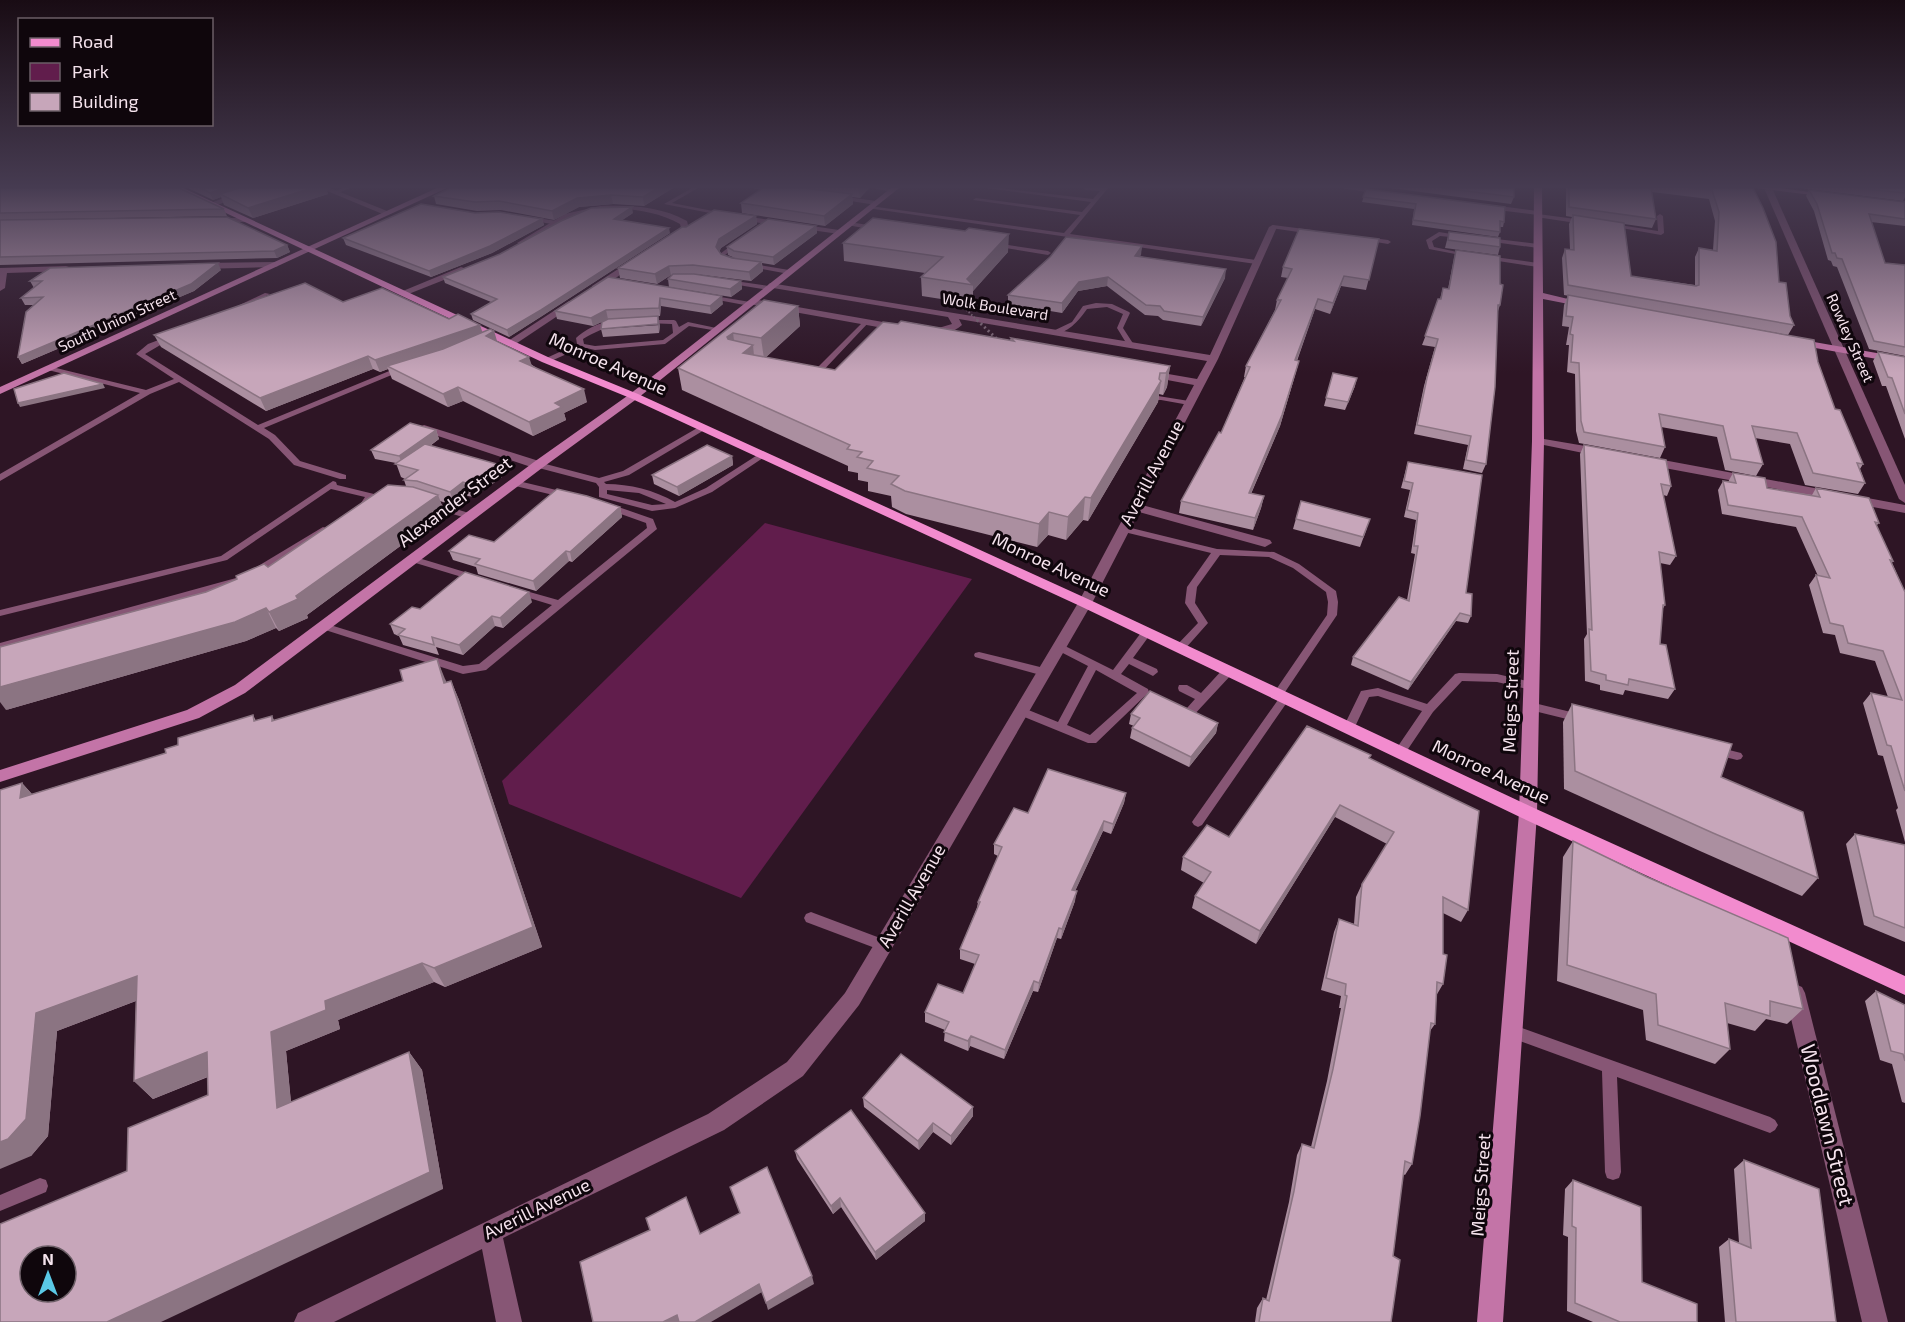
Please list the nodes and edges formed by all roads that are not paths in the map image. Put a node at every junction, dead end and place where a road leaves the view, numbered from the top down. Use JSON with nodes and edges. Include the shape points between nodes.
{"nodes":[{"id":1,"x":306,"y":250,"type":"edge"},
{"id":2,"x":313,"y":250,"type":"edge"},
{"id":3,"x":726,"y":250,"type":"edge"},
{"id":4,"x":817,"y":250,"type":"edge"},
{"id":5,"x":1025,"y":250,"type":"edge"},
{"id":6,"x":1169,"y":250,"type":"edge"},
{"id":7,"x":1262,"y":250,"type":"edge"},
{"id":8,"x":1437,"y":250,"type":"edge"},
{"id":9,"x":1538,"y":250,"type":"edge"},
{"id":10,"x":1794,"y":250,"type":"edge"},
{"id":11,"x":1048,"y":253,"type":"dead end"},
{"id":12,"x":647,"y":255,"type":"edge"},
{"id":13,"x":1256,"y":262,"type":"junction"},
{"id":14,"x":275,"y":264,"type":"junction"},
{"id":15,"x":1538,"y":265,"type":"junction"},
{"id":16,"x":192,"y":266,"type":"edge"},
{"id":17,"x":74,"y":269,"type":"edge"},
{"id":18,"x":466,"y":269,"type":"edge"},
{"id":19,"x":2,"y":271,"type":"edge"},
{"id":20,"x":789,"y":272,"type":"junction"},
{"id":21,"x":719,"y":281,"type":"edge"},
{"id":22,"x":771,"y":287,"type":"junction"},
{"id":23,"x":0,"y":288,"type":"edge"},
{"id":24,"x":588,"y":292,"type":"edge"},
{"id":25,"x":403,"y":293,"type":"junction"},
{"id":26,"x":267,"y":294,"type":"edge"},
{"id":27,"x":1537,"y":295,"type":"junction"},
{"id":28,"x":702,"y":296,"type":"edge"},
{"id":29,"x":836,"y":296,"type":"junction"},
{"id":30,"x":579,"y":299,"type":"edge"},
{"id":31,"x":751,"y":303,"type":"junction"},
{"id":32,"x":1600,"y":306,"type":"edge"},
{"id":33,"x":907,"y":308,"type":"junction"},
{"id":34,"x":225,"y":313,"type":"edge"},
{"id":35,"x":817,"y":313,"type":"junction"},
{"id":36,"x":952,"y":315,"type":"junction"},
{"id":37,"x":638,"y":321,"type":"edge"},
{"id":38,"x":628,"y":322,"type":"edge"},
{"id":39,"x":866,"y":322,"type":"junction"},
{"id":40,"x":886,"y":326,"type":"junction"},
{"id":41,"x":718,"y":329,"type":"junction"},
{"id":42,"x":183,"y":332,"type":"edge"},
{"id":43,"x":918,"y":332,"type":"junction"},
{"id":44,"x":1054,"y":332,"type":"junction"},
{"id":45,"x":675,"y":334,"type":"junction"},
{"id":46,"x":496,"y":337,"type":"junction"},
{"id":47,"x":950,"y":337,"type":"edge"},
{"id":48,"x":1782,"y":339,"type":"edge"},
{"id":49,"x":481,"y":343,"type":"edge"},
{"id":50,"x":510,"y":343,"type":"junction"},
{"id":51,"x":581,"y":345,"type":"junction"},
{"id":52,"x":1130,"y":345,"type":"junction"},
{"id":53,"x":1839,"y":350,"type":"junction"},
{"id":54,"x":1136,"y":357,"type":"edge"},
{"id":55,"x":1213,"y":358,"type":"junction"},
{"id":56,"x":546,"y":360,"type":"junction"},
{"id":57,"x":1905,"y":361,"type":"edge"},
{"id":58,"x":410,"y":367,"type":"edge"},
{"id":59,"x":51,"y":368,"type":"junction"},
{"id":60,"x":804,"y":371,"type":"edge"},
{"id":61,"x":1142,"y":372,"type":"edge"},
{"id":62,"x":180,"y":380,"type":"junction"},
{"id":63,"x":1200,"y":382,"type":"junction"},
{"id":64,"x":0,"y":391,"type":"edge"},
{"id":65,"x":147,"y":392,"type":"junction"},
{"id":66,"x":634,"y":396,"type":"junction"},
{"id":67,"x":1161,"y":398,"type":"edge"},
{"id":68,"x":1189,"y":403,"type":"junction"},
{"id":69,"x":258,"y":428,"type":"junction"},
{"id":70,"x":424,"y":428,"type":"edge"},
{"id":71,"x":702,"y":429,"type":"junction"},
{"id":72,"x":1538,"y":441,"type":"junction"},
{"id":73,"x":1611,"y":454,"type":"edge"},
{"id":74,"x":762,"y":456,"type":"junction"},
{"id":75,"x":1634,"y":459,"type":"edge"},
{"id":76,"x":538,"y":465,"type":"junction"},
{"id":77,"x":0,"y":478,"type":"edge"},
{"id":78,"x":514,"y":483,"type":"junction"},
{"id":79,"x":601,"y":484,"type":"junction"},
{"id":80,"x":330,"y":486,"type":"junction"},
{"id":81,"x":573,"y":496,"type":"edge"},
{"id":82,"x":1905,"y":499,"type":"edge"},
{"id":83,"x":422,"y":500,"type":"edge"},
{"id":84,"x":592,"y":501,"type":"edge"},
{"id":85,"x":1134,"y":507,"type":"junction"},
{"id":86,"x":357,"y":509,"type":"edge"},
{"id":87,"x":1905,"y":509,"type":"edge"},
{"id":88,"x":470,"y":516,"type":"junction"},
{"id":89,"x":328,"y":527,"type":"edge"},
{"id":90,"x":1123,"y":529,"type":"junction"},
{"id":91,"x":1265,"y":543,"type":"dead end"},
{"id":92,"x":1217,"y":552,"type":"junction"},
{"id":93,"x":412,"y":559,"type":"junction"},
{"id":94,"x":485,"y":581,"type":"edge"},
{"id":95,"x":506,"y":588,"type":"edge"},
{"id":96,"x":1085,"y":603,"type":"junction"},
{"id":97,"x":559,"y":604,"type":"junction"},
{"id":98,"x":0,"y":613,"type":"edge"},
{"id":99,"x":322,"y":626,"type":"junction"},
{"id":100,"x":1146,"y":632,"type":"junction"},
{"id":101,"x":0,"y":646,"type":"edge"},
{"id":102,"x":1059,"y":646,"type":"junction"},
{"id":103,"x":1180,"y":648,"type":"junction"},
{"id":104,"x":979,"y":655,"type":"dead end"},
{"id":105,"x":1127,"y":659,"type":"junction"},
{"id":106,"x":1094,"y":664,"type":"junction"},
{"id":107,"x":1228,"y":671,"type":"junction"},
{"id":108,"x":1044,"y":672,"type":"junction"},
{"id":109,"x":1153,"y":672,"type":"dead end"},
{"id":110,"x":1115,"y":675,"type":"junction"},
{"id":111,"x":1531,"y":686,"type":"junction"},
{"id":112,"x":1183,"y":688,"type":"dead end"},
{"id":113,"x":1281,"y":696,"type":"junction"},
{"id":114,"x":1202,"y":698,"type":"junction"},
{"id":115,"x":1170,"y":705,"type":"edge"},
{"id":116,"x":1530,"y":706,"type":"junction"},
{"id":117,"x":1429,"y":710,"type":"junction"},
{"id":118,"x":1021,"y":711,"type":"junction"},
{"id":119,"x":1587,"y":720,"type":"edge"},
{"id":120,"x":1061,"y":728,"type":"junction"},
{"id":121,"x":1349,"y":728,"type":"junction"},
{"id":122,"x":1702,"y":748,"type":"edge"},
{"id":123,"x":1400,"y":752,"type":"junction"},
{"id":124,"x":1737,"y":756,"type":"dead end"},
{"id":125,"x":0,"y":776,"type":"edge"},
{"id":126,"x":1528,"y":813,"type":"junction"},
{"id":127,"x":1198,"y":822,"type":"dead end"},
{"id":128,"x":811,"y":918,"type":"dead end"},
{"id":129,"x":1780,"y":929,"type":"junction"},
{"id":130,"x":883,"y":945,"type":"junction"},
{"id":131,"x":1786,"y":955,"type":"edge"},
{"id":132,"x":1792,"y":978,"type":"edge"},
{"id":133,"x":1905,"y":986,"type":"edge"},
{"id":134,"x":1511,"y":1031,"type":"junction"},
{"id":135,"x":1610,"y":1066,"type":"junction"},
{"id":136,"x":1770,"y":1125,"type":"dead end"},
{"id":137,"x":1613,"y":1172,"type":"dead end"},
{"id":138,"x":40,"y":1186,"type":"dead end"},
{"id":139,"x":0,"y":1203,"type":"edge"},
{"id":140,"x":490,"y":1232,"type":"junction"},
{"id":141,"x":307,"y":1322,"type":"edge"},
{"id":142,"x":509,"y":1322,"type":"edge"},
{"id":143,"x":1490,"y":1322,"type":"edge"},
{"id":144,"x":1875,"y":1322,"type":"edge"}],
"edges":[{"from":1,"to":14,"type":"street","name":"South Union Street"},
{"from":2,"to":25,"type":"main road","name":"Monroe Avenue"},
{"from":3,"to":20,"type":"lane","via":[[722,255],[725,260]]},
{"from":4,"to":20,"type":"street","name":"Alexander Street"},
{"from":5,"to":11,"type":"lane"},
{"from":6,"to":13,"type":"lane"},
{"from":7,"to":13,"type":"street","name":"Averill Avenue"},
{"from":8,"to":15,"type":"lane"},
{"from":9,"to":15,"type":"street","name":"Meigs Street"},
{"from":10,"to":53,"type":"street","name":"Rowley Street"},
{"from":12,"to":24,"type":"street","via":[[613,281]]},
{"from":13,"to":55,"type":"street","name":"Averill Avenue"},
{"from":14,"to":16,"type":"street"},
{"from":14,"to":59,"type":"street","name":"South Union Street"},
{"from":15,"to":27,"type":"street","name":"Meigs Street"},
{"from":17,"to":19,"type":"street"},
{"from":18,"to":25,"type":"street"},
{"from":19,"to":23,"type":"street"},
{"from":20,"to":22,"type":"street","name":"Alexander Street"},
{"from":21,"to":22,"type":"lane"},
{"from":22,"to":29,"type":"street","name":"Wolk Boulevard"},
{"from":22,"to":31,"type":"street","name":"Alexander Street"},
{"from":25,"to":46,"type":"main road","name":"Monroe Avenue"},
{"from":26,"to":34,"type":"lane"},
{"from":27,"to":32,"type":"street"},
{"from":27,"to":72,"type":"street","name":"Meigs Street"},
{"from":28,"to":31,"type":"lane"},
{"from":29,"to":33,"type":"street","name":"Wolk Boulevard"},
{"from":29,"to":35,"type":"street","via":[[811,302]]},
{"from":30,"to":50,"type":"street"},
{"from":31,"to":35,"type":"street"},
{"from":31,"to":41,"type":"street","name":"Alexander Street"},
{"from":33,"to":36,"type":"street","name":"Wolk Boulevard"},
{"from":33,"to":40,"type":"street","via":[[885,313]]},
{"from":35,"to":39,"type":"street"},
{"from":36,"to":43,"type":"street","via":[[957,321],[953,328]]},
{"from":36,"to":44,"type":"street","name":"Wolk Boulevard"},
{"from":37,"to":45,"type":"lane","via":[[668,320],[676,327]]},
{"from":38,"to":51,"type":"lane","via":[[601,325],[579,338]]},
{"from":39,"to":40,"type":"street"},
{"from":39,"to":60,"type":"lane","via":[[816,373]]},
{"from":40,"to":43,"type":"street"},
{"from":41,"to":45,"type":"lane","via":[[688,324]]},
{"from":41,"to":66,"type":"street","name":"Alexander Street"},
{"from":42,"to":62,"type":"lane","via":[[140,354]]},
{"from":43,"to":47,"type":"street"},
{"from":44,"to":52,"type":"street","name":"Wolk Boulevard"},
{"from":44,"to":52,"type":"lane","via":[[1074,323],[1085,307],[1107,305],[1127,313],[1120,328]]},
{"from":45,"to":51,"type":"lane","via":[[665,342],[595,348]]},
{"from":46,"to":49,"type":"lane"},
{"from":46,"to":50,"type":"main road","name":"Monroe Avenue"},
{"from":48,"to":53,"type":"street"},
{"from":50,"to":56,"type":"main road","name":"Monroe Avenue"},
{"from":51,"to":56,"type":"lane"},
{"from":52,"to":54,"type":"street","via":[[1137,352]]},
{"from":52,"to":55,"type":"street","name":"Wolk Boulevard"},
{"from":53,"to":57,"type":"street"},
{"from":53,"to":82,"type":"street","name":"Rowley Street"},
{"from":55,"to":63,"type":"street","name":"Averill Avenue"},
{"from":56,"to":66,"type":"main road","name":"Monroe Avenue"},
{"from":58,"to":69,"type":"lane"},
{"from":59,"to":64,"type":"street","name":"South Union Street"},
{"from":59,"to":65,"type":"lane"},
{"from":61,"to":63,"type":"street"},
{"from":62,"to":65,"type":"lane"},
{"from":62,"to":69,"type":"lane"},
{"from":63,"to":68,"type":"street","name":"Averill Avenue"},
{"from":65,"to":77,"type":"lane"},
{"from":66,"to":71,"type":"main road","name":"Monroe Avenue"},
{"from":66,"to":76,"type":"street","name":"Alexander Street"},
{"from":67,"to":68,"type":"lane"},
{"from":68,"to":85,"type":"street","name":"Averill Avenue"},
{"from":69,"to":80,"type":"lane","via":[[297,463],[343,477]]},
{"from":70,"to":76,"type":"street"},
{"from":71,"to":74,"type":"main road","name":"Monroe Avenue"},
{"from":71,"to":79,"type":"lane"},
{"from":72,"to":73,"type":"street"},
{"from":72,"to":111,"type":"street","name":"Meigs Street"},
{"from":74,"to":79,"type":"lane","via":[[709,490],[675,505],[652,508],[602,495]]},
{"from":74,"to":96,"type":"main road","name":"Monroe Avenue"},
{"from":75,"to":87,"type":"street"},
{"from":76,"to":78,"type":"street","name":"Alexander Street"},
{"from":76,"to":79,"type":"lane"},
{"from":78,"to":81,"type":"lane"},
{"from":78,"to":88,"type":"street","name":"Alexander Street"},
{"from":80,"to":86,"type":"lane","via":[[377,496]]},
{"from":80,"to":98,"type":"lane","via":[[224,558]]},
{"from":83,"to":88,"type":"lane"},
{"from":84,"to":97,"type":"lane","via":[[650,521],[652,529]]},
{"from":85,"to":90,"type":"street","name":"Averill Avenue"},
{"from":85,"to":91,"type":"street"},
{"from":88,"to":93,"type":"street","name":"Alexander Street"},
{"from":89,"to":101,"type":"lane","via":[[240,580]]},
{"from":90,"to":92,"type":"lane"},
{"from":90,"to":96,"type":"street","name":"Averill Avenue"},
{"from":92,"to":103,"type":"lane","via":[[1191,587],[1190,603],[1203,622]]},
{"from":92,"to":113,"type":"lane","via":[[1271,554],[1331,591],[1332,615]]},
{"from":93,"to":94,"type":"lane"},
{"from":93,"to":99,"type":"street","name":"Alexander Street"},
{"from":95,"to":97,"type":"lane"},
{"from":96,"to":100,"type":"main road","name":"Monroe Avenue"},
{"from":96,"to":102,"type":"street","name":"Averill Avenue"},
{"from":97,"to":99,"type":"lane","via":[[482,667],[473,670]]},
{"from":99,"to":125,"type":"street","name":"Alexander Street","via":[[240,689],[193,714]]},
{"from":100,"to":103,"type":"main road","name":"Monroe Avenue"},
{"from":100,"to":105,"type":"lane"},
{"from":102,"to":106,"type":"lane"},
{"from":102,"to":108,"type":"street","name":"Averill Avenue"},
{"from":103,"to":107,"type":"main road","name":"Monroe Avenue"},
{"from":104,"to":108,"type":"lane"},
{"from":105,"to":109,"type":"lane"},
{"from":105,"to":110,"type":"lane"},
{"from":106,"to":110,"type":"lane"},
{"from":106,"to":120,"type":"lane"},
{"from":107,"to":113,"type":"main road","name":"Monroe Avenue"},
{"from":107,"to":114,"type":"lane"},
{"from":108,"to":118,"type":"street","name":"Averill Avenue"},
{"from":110,"to":120,"type":"lane","via":[[1148,694],[1092,740]]},
{"from":111,"to":116,"type":"street","name":"Meigs Street"},
{"from":111,"to":117,"type":"lane","via":[[1497,678],[1459,677]]},
{"from":112,"to":114,"type":"lane"},
{"from":113,"to":121,"type":"main road","name":"Monroe Avenue"},
{"from":113,"to":127,"type":"lane"},
{"from":114,"to":115,"type":"lane","via":[[1188,714]]},
{"from":116,"to":119,"type":"lane"},
{"from":116,"to":126,"type":"street","name":"Meigs Street"},
{"from":117,"to":121,"type":"lane","via":[[1378,692],[1365,694]]},
{"from":117,"to":123,"type":"lane"},
{"from":118,"to":120,"type":"lane"},
{"from":118,"to":130,"type":"street","name":"Averill Avenue"},
{"from":121,"to":123,"type":"main road","name":"Monroe Avenue"},
{"from":122,"to":124,"type":"lane"},
{"from":123,"to":126,"type":"main road","name":"Monroe Avenue"},
{"from":126,"to":129,"type":"main road","name":"Monroe Avenue"},
{"from":126,"to":134,"type":"street","name":"Meigs Street"},
{"from":128,"to":130,"type":"lane"},
{"from":129,"to":131,"type":"street"},
{"from":129,"to":133,"type":"main road","name":"Monroe Avenue"},
{"from":130,"to":140,"type":"street","name":"Averill Avenue","via":[[852,999],[795,1069],[716,1122]]},
{"from":132,"to":144,"type":"street","name":"Woodlawn Street"},
{"from":134,"to":135,"type":"lane"},
{"from":134,"to":143,"type":"street","name":"Meigs Street"},
{"from":135,"to":136,"type":"lane"},
{"from":135,"to":137,"type":"lane"},
{"from":138,"to":139,"type":"lane"},
{"from":140,"to":141,"type":"street","name":"Averill Avenue"},
{"from":140,"to":142,"type":"street"}]}
